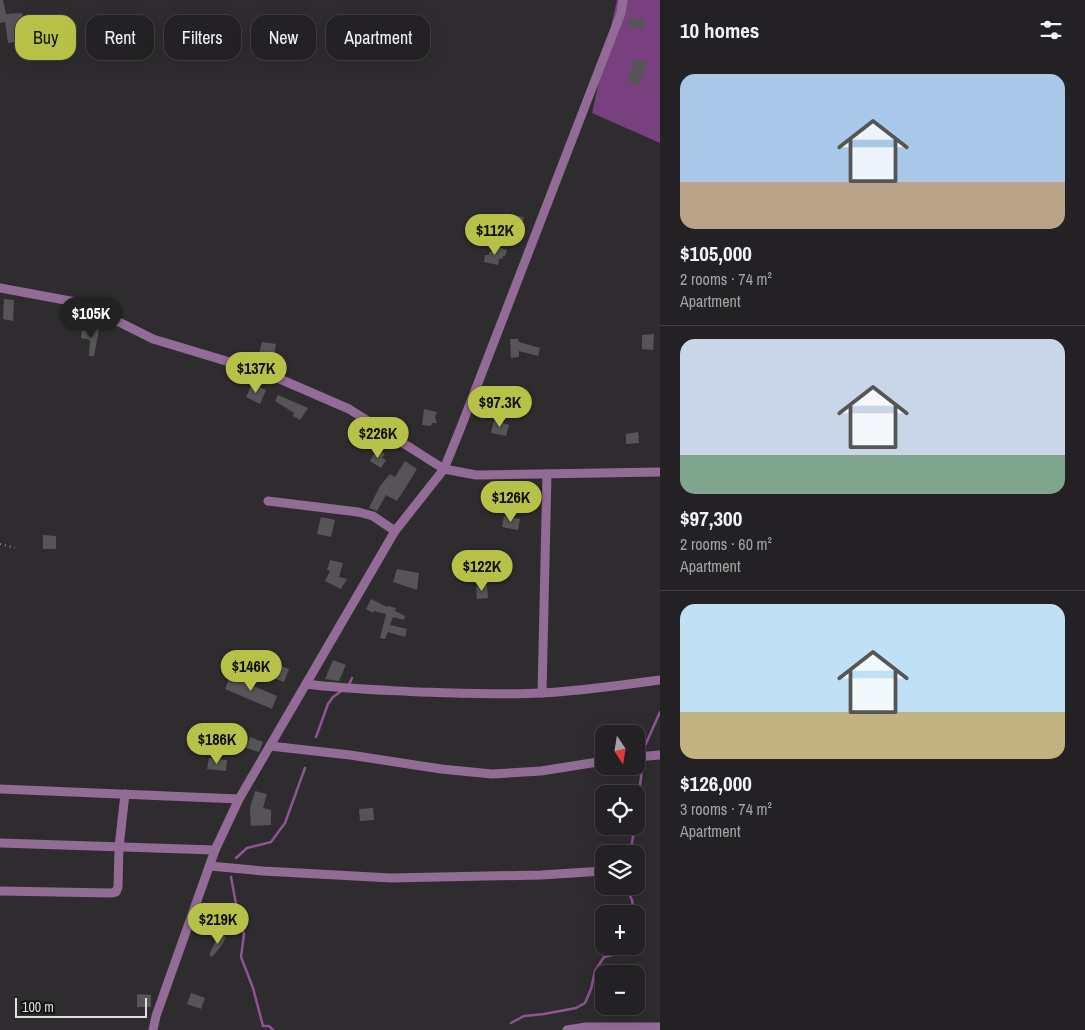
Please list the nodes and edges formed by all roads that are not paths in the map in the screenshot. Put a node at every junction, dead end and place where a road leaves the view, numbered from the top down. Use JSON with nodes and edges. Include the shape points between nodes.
{"nodes":[{"id":1,"x":623,"y":0,"type":"edge"},
{"id":2,"x":0,"y":288,"type":"edge"},
{"id":3,"x":444,"y":470,"type":"junction"},
{"id":4,"x":660,"y":472,"type":"edge"},
{"id":5,"x":547,"y":474,"type":"junction"},
{"id":6,"x":268,"y":501,"type":"dead end"},
{"id":7,"x":395,"y":531,"type":"junction"},
{"id":8,"x":660,"y":680,"type":"edge"},
{"id":9,"x":306,"y":684,"type":"junction"},
{"id":10,"x":542,"y":693,"type":"junction"},
{"id":11,"x":270,"y":746,"type":"junction"},
{"id":12,"x":660,"y":755,"type":"edge"},
{"id":13,"x":645,"y":756,"type":"edge"},
{"id":14,"x":595,"y":762,"type":"edge"},
{"id":15,"x":0,"y":789,"type":"edge"},
{"id":16,"x":125,"y":794,"type":"junction"},
{"id":17,"x":239,"y":799,"type":"junction"},
{"id":18,"x":0,"y":843,"type":"edge"},
{"id":19,"x":119,"y":847,"type":"junction"},
{"id":20,"x":216,"y":850,"type":"junction"},
{"id":21,"x":210,"y":866,"type":"junction"},
{"id":22,"x":595,"y":872,"type":"edge"},
{"id":23,"x":0,"y":891,"type":"edge"},
{"id":24,"x":660,"y":1027,"type":"edge"},
{"id":25,"x":153,"y":1030,"type":"edge"},
{"id":26,"x":567,"y":1030,"type":"edge"}],
"edges":[{"from":1,"to":3,"type":"street","via":[[621,13]]},
{"from":2,"to":3,"type":"street","via":[[81,303],[153,339],[266,373],[349,409]]},
{"from":3,"to":5,"type":"street","via":[[476,475]]},
{"from":3,"to":7,"type":"street"},
{"from":4,"to":5,"type":"street"},
{"from":5,"to":10,"type":"street"},
{"from":6,"to":7,"type":"street","via":[[366,514]]},
{"from":7,"to":9,"type":"street"},
{"from":8,"to":10,"type":"street"},
{"from":9,"to":10,"type":"street","via":[[374,690]]},
{"from":9,"to":11,"type":"street"},
{"from":11,"to":14,"type":"street","via":[[492,774],[542,771]]},
{"from":11,"to":17,"type":"street"},
{"from":12,"to":13,"type":"street"},
{"from":15,"to":16,"type":"street"},
{"from":16,"to":17,"type":"street"},
{"from":16,"to":19,"type":"street"},
{"from":17,"to":20,"type":"street"},
{"from":18,"to":19,"type":"street"},
{"from":19,"to":20,"type":"street"},
{"from":19,"to":23,"type":"street","via":[[116,892]]},
{"from":20,"to":21,"type":"street"},
{"from":21,"to":22,"type":"street","via":[[391,878]]},
{"from":21,"to":25,"type":"street"},
{"from":24,"to":26,"type":"street"}]}
